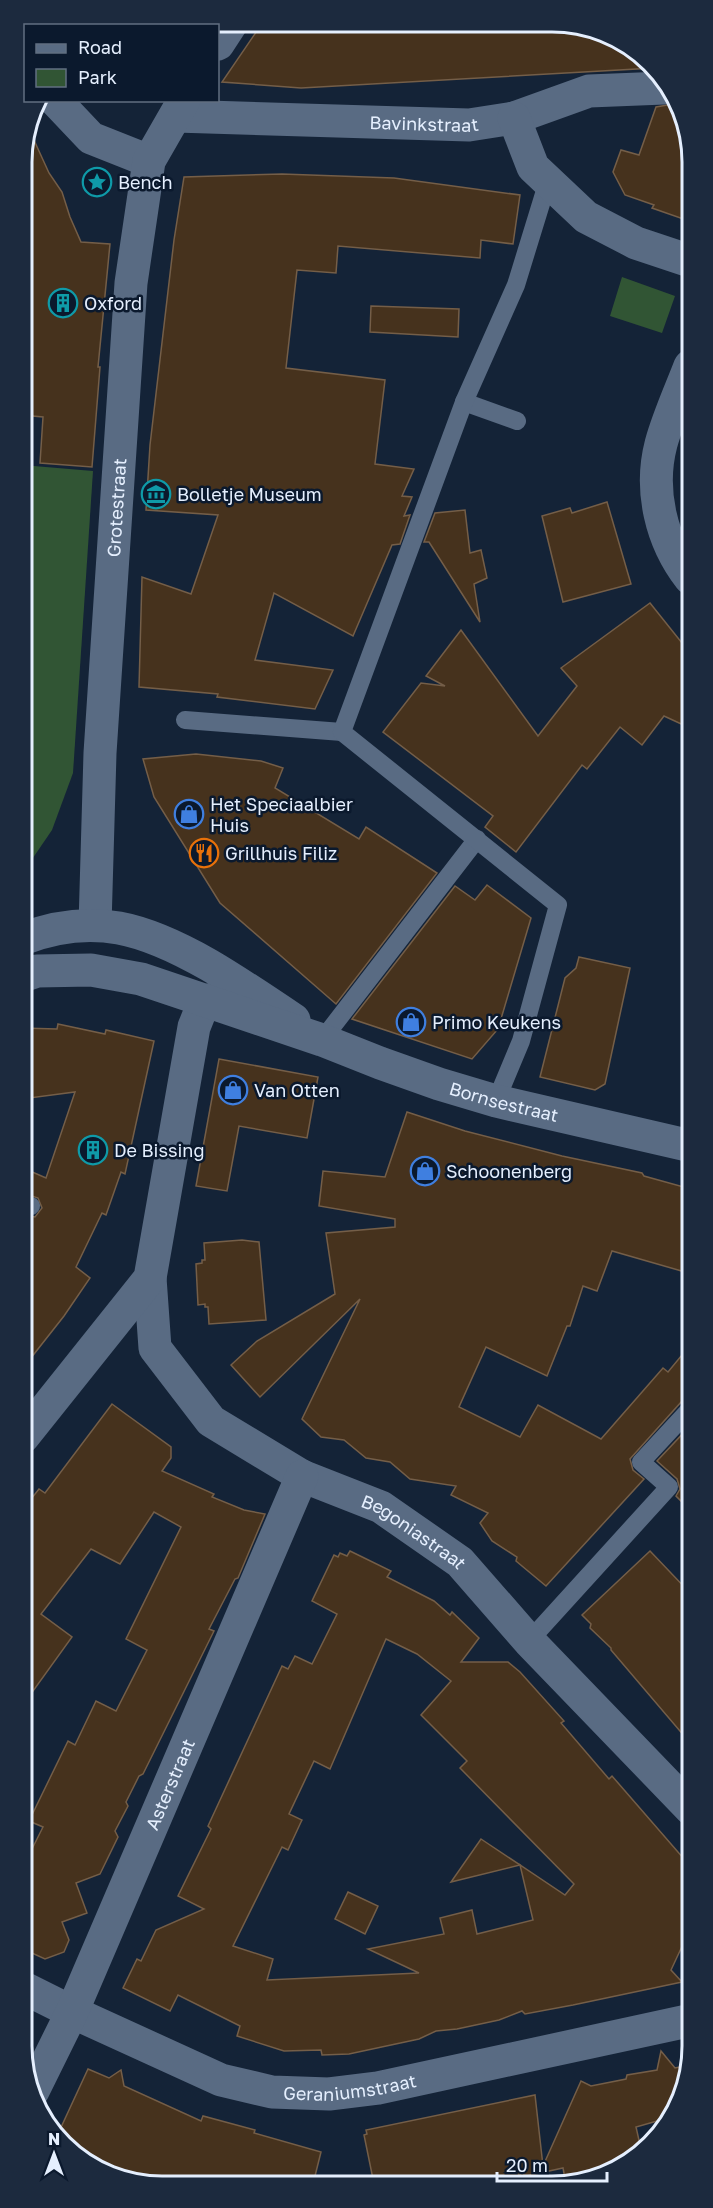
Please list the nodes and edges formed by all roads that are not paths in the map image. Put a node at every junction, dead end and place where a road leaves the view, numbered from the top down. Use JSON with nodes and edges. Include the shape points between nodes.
{"nodes":[{"id":1,"x":659,"y":88,"type":"edge"},
{"id":2,"x":57,"y":102,"type":"edge"},
{"id":3,"x":180,"y":108,"type":"edge"},
{"id":4,"x":514,"y":118,"type":"junction"},
{"id":5,"x":148,"y":161,"type":"junction"},
{"id":6,"x":548,"y":181,"type":"junction"},
{"id":7,"x":682,"y":258,"type":"edge"},
{"id":8,"x":682,"y":387,"type":"edge"},
{"id":9,"x":464,"y":402,"type":"junction"},
{"id":10,"x":518,"y":421,"type":"dead end"},
{"id":11,"x":682,"y":565,"type":"edge"},
{"id":12,"x":185,"y":720,"type":"dead end"},
{"id":13,"x":342,"y":732,"type":"junction"},
{"id":14,"x":477,"y":839,"type":"junction"},
{"id":15,"x":95,"y":925,"type":"junction"},
{"id":16,"x":32,"y":936,"type":"edge"},
{"id":17,"x":91,"y":969,"type":"junction"},
{"id":18,"x":32,"y":973,"type":"edge"},
{"id":19,"x":247,"y":987,"type":"junction"},
{"id":20,"x":204,"y":1002,"type":"junction"},
{"id":21,"x":322,"y":1040,"type":"junction"},
{"id":22,"x":496,"y":1101,"type":"junction"},
{"id":23,"x":681,"y":1144,"type":"edge"},
{"id":24,"x":150,"y":1278,"type":"junction"},
{"id":25,"x":106,"y":1333,"type":"junction"},
{"id":26,"x":155,"y":1348,"type":"junction"},
{"id":27,"x":681,"y":1418,"type":"edge"},
{"id":28,"x":32,"y":1426,"type":"edge"},
{"id":29,"x":302,"y":1476,"type":"junction"},
{"id":30,"x":530,"y":1641,"type":"junction"},
{"id":31,"x":681,"y":1799,"type":"edge"},
{"id":32,"x":32,"y":1992,"type":"edge"},
{"id":33,"x":72,"y":2012,"type":"junction"},
{"id":34,"x":681,"y":2022,"type":"edge"},
{"id":35,"x":37,"y":2083,"type":"edge"}],
"edges":[{"from":1,"to":4,"type":"street","name":"Bavinkstraat","via":[[589,91]]},
{"from":2,"to":5,"type":"street","via":[[92,138]]},
{"from":3,"to":4,"type":"street","name":"Bavinkstraat","via":[[469,125]]},
{"from":3,"to":5,"type":"street","name":"Grotestraat"},
{"from":4,"to":6,"type":"street","via":[[533,166]]},
{"from":5,"to":15,"type":"street","name":"Grotestraat","via":[[130,307],[100,753]]},
{"from":6,"to":7,"type":"street","via":[[586,217],[636,243]]},
{"from":6,"to":9,"type":"lane","via":[[516,285]]},
{"from":8,"to":11,"type":"street","via":[[661,442],[657,466],[661,518],[669,544]]},
{"from":9,"to":10,"type":"lane"},
{"from":9,"to":13,"type":"lane"},
{"from":12,"to":13,"type":"lane"},
{"from":13,"to":14,"type":"lane"},
{"from":14,"to":21,"type":"lane"},
{"from":14,"to":22,"type":"lane","via":[[558,904],[521,1041]]},
{"from":15,"to":16,"type":"street","name":"Bornsestraat","via":[[60,927]]},
{"from":15,"to":17,"type":"street","name":"Grotestraat"},
{"from":15,"to":19,"type":"street","name":"Bornsestraat","via":[[156,937]]},
{"from":17,"to":18,"type":"street","name":"Bornsestraat"},
{"from":17,"to":20,"type":"street","name":"Bornsestraat","via":[[141,979]]},
{"from":19,"to":20,"type":"street"},
{"from":19,"to":21,"type":"street","name":"Bornsestraat"},
{"from":20,"to":21,"type":"street","name":"Bornsestraat"},
{"from":20,"to":24,"type":"street","via":[[194,1026]]},
{"from":21,"to":22,"type":"street","name":"Bornsestraat"},
{"from":22,"to":23,"type":"street","name":"Bornsestraat"},
{"from":24,"to":25,"type":"street"},
{"from":24,"to":26,"type":"street"},
{"from":25,"to":26,"type":"street"},
{"from":25,"to":28,"type":"street"},
{"from":26,"to":29,"type":"street","name":"Begoniastraat","via":[[211,1421]]},
{"from":27,"to":30,"type":"lane","via":[[641,1462],[669,1487]]},
{"from":29,"to":30,"type":"street","name":"Begoniastraat","via":[[381,1507],[460,1562]]},
{"from":29,"to":33,"type":"street","name":"Asterstraat"},
{"from":30,"to":31,"type":"street","name":"Begoniastraat"},
{"from":32,"to":33,"type":"street","name":"Geraniumstraat"},
{"from":33,"to":34,"type":"street","name":"Geraniumstraat","via":[[220,2080],[272,2092],[329,2094],[378,2088]]},
{"from":33,"to":35,"type":"street","name":"Asterstraat"}]}
